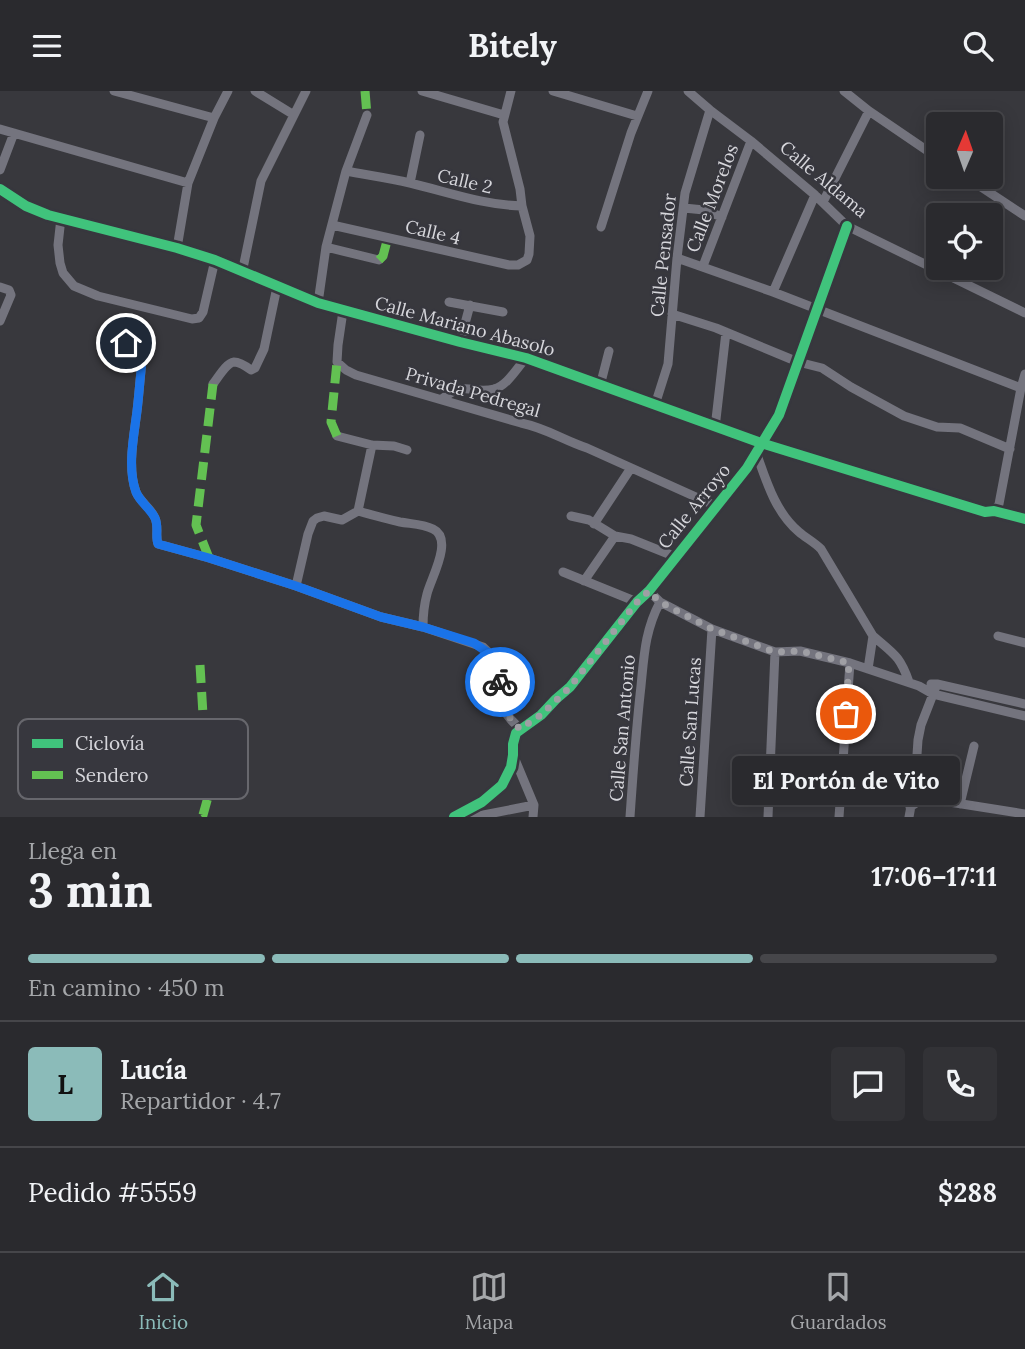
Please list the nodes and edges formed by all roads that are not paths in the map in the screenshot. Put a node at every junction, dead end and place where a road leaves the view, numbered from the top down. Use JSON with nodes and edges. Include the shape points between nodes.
{"nodes":[{"id":1,"x":114,"y":91,"type":"edge"},
{"id":2,"x":228,"y":91,"type":"edge"},
{"id":3,"x":255,"y":91,"type":"edge"},
{"id":4,"x":306,"y":91,"type":"edge"},
{"id":5,"x":422,"y":91,"type":"edge"},
{"id":6,"x":511,"y":91,"type":"edge"},
{"id":7,"x":553,"y":91,"type":"edge"},
{"id":8,"x":648,"y":91,"type":"edge"},
{"id":9,"x":688,"y":91,"type":"edge"},
{"id":10,"x":844,"y":91,"type":"edge"},
{"id":11,"x":852,"y":94,"type":"edge"},
{"id":12,"x":710,"y":110,"type":"junction"},
{"id":13,"x":869,"y":111,"type":"junction"},
{"id":14,"x":294,"y":115,"type":"junction"},
{"id":15,"x":367,"y":115,"type":"dead end"},
{"id":16,"x":504,"y":115,"type":"junction"},
{"id":17,"x":637,"y":116,"type":"junction"},
{"id":18,"x":214,"y":118,"type":"junction"},
{"id":19,"x":0,"y":129,"type":"edge"},
{"id":20,"x":14,"y":133,"type":"junction"},
{"id":21,"x":420,"y":135,"type":"dead end"},
{"id":22,"x":751,"y":141,"type":"junction"},
{"id":23,"x":926,"y":150,"type":"edge"},
{"id":24,"x":0,"y":170,"type":"edge"},
{"id":25,"x":346,"y":171,"type":"junction"},
{"id":26,"x":188,"y":183,"type":"junction"},
{"id":27,"x":410,"y":183,"type":"junction"},
{"id":28,"x":984,"y":189,"type":"edge"},
{"id":29,"x":4,"y":192,"type":"edge"},
{"id":30,"x":815,"y":195,"type":"junction"},
{"id":31,"x":823,"y":202,"type":"junction"},
{"id":32,"x":522,"y":206,"type":"junction"},
{"id":33,"x":684,"y":208,"type":"junction"},
{"id":34,"x":1025,"y":216,"type":"edge"},
{"id":35,"x":722,"y":217,"type":"junction"},
{"id":36,"x":61,"y":218,"type":"junction"},
{"id":37,"x":332,"y":225,"type":"junction"},
{"id":38,"x":846,"y":226,"type":"junction"},
{"id":39,"x":601,"y":227,"type":"dead end"},
{"id":40,"x":326,"y":247,"type":"junction"},
{"id":41,"x":177,"y":248,"type":"junction"},
{"id":42,"x":677,"y":258,"type":"junction"},
{"id":43,"x":215,"y":260,"type":"junction"},
{"id":44,"x":379,"y":260,"type":"dead end"},
{"id":45,"x":703,"y":266,"type":"junction"},
{"id":46,"x":242,"y":273,"type":"junction"},
{"id":47,"x":0,"y":287,"type":"edge"},
{"id":48,"x":277,"y":287,"type":"junction"},
{"id":49,"x":773,"y":292,"type":"junction"},
{"id":50,"x":449,"y":302,"type":"dead end"},
{"id":51,"x":318,"y":303,"type":"junction"},
{"id":52,"x":470,"y":305,"type":"junction"},
{"id":53,"x":817,"y":310,"type":"junction"},
{"id":54,"x":343,"y":311,"type":"junction"},
{"id":55,"x":503,"y":312,"type":"dead end"},
{"id":56,"x":1025,"y":313,"type":"edge"},
{"id":57,"x":672,"y":314,"type":"junction"},
{"id":58,"x":0,"y":321,"type":"edge"},
{"id":59,"x":726,"y":332,"type":"junction"},
{"id":60,"x":460,"y":342,"type":"junction"},
{"id":61,"x":126,"y":343,"type":"dead end"},
{"id":62,"x":609,"y":351,"type":"dead end"},
{"id":63,"x":526,"y":358,"type":"junction"},
{"id":64,"x":798,"y":362,"type":"junction"},
{"id":65,"x":1025,"y":374,"type":"edge"},
{"id":66,"x":213,"y":384,"type":"dead end"},
{"id":67,"x":600,"y":386,"type":"junction"},
{"id":68,"x":1021,"y":388,"type":"junction"},
{"id":69,"x":442,"y":399,"type":"junction"},
{"id":70,"x":656,"y":405,"type":"junction"},
{"id":71,"x":715,"y":428,"type":"junction"},
{"id":72,"x":337,"y":436,"type":"dead end"},
{"id":73,"x":372,"y":446,"type":"junction"},
{"id":74,"x":758,"y":448,"type":"junction"},
{"id":75,"x":1010,"y":449,"type":"junction"},
{"id":76,"x":407,"y":450,"type":"dead end"},
{"id":77,"x":631,"y":468,"type":"junction"},
{"id":78,"x":716,"y":506,"type":"junction"},
{"id":79,"x":995,"y":511,"type":"junction"},
{"id":80,"x":358,"y":512,"type":"junction"},
{"id":81,"x":571,"y":516,"type":"dead end"},
{"id":82,"x":1025,"y":519,"type":"edge"},
{"id":83,"x":594,"y":524,"type":"junction"},
{"id":84,"x":615,"y":536,"type":"junction"},
{"id":85,"x":676,"y":557,"type":"junction"},
{"id":86,"x":563,"y":572,"type":"dead end"},
{"id":87,"x":584,"y":580,"type":"junction"},
{"id":88,"x":296,"y":586,"type":"junction"},
{"id":89,"x":649,"y":591,"type":"junction"},
{"id":90,"x":637,"y":602,"type":"junction"},
{"id":91,"x":660,"y":602,"type":"junction"},
{"id":92,"x":423,"y":627,"type":"junction"},
{"id":93,"x":712,"y":629,"type":"junction"},
{"id":94,"x":873,"y":636,"type":"junction"},
{"id":95,"x":998,"y":636,"type":"dead end"},
{"id":96,"x":1025,"y":643,"type":"edge"},
{"id":97,"x":775,"y":652,"type":"junction"},
{"id":98,"x":849,"y":663,"type":"junction"},
{"id":99,"x":868,"y":669,"type":"junction"},
{"id":100,"x":909,"y":682,"type":"junction"},
{"id":101,"x":937,"y":684,"type":"junction"},
{"id":102,"x":919,"y":686,"type":"junction"},
{"id":103,"x":933,"y":694,"type":"junction"},
{"id":104,"x":1025,"y":704,"type":"edge"},
{"id":105,"x":1025,"y":716,"type":"edge"},
{"id":106,"x":520,"y":729,"type":"junction"},
{"id":107,"x":974,"y":746,"type":"dead end"},
{"id":108,"x":513,"y":755,"type":"junction"},
{"id":109,"x":915,"y":784,"type":"junction"},
{"id":110,"x":923,"y":798,"type":"junction"},
{"id":111,"x":960,"y":804,"type":"junction"},
{"id":112,"x":534,"y":805,"type":"junction"},
{"id":113,"x":910,"y":812,"type":"edge"},
{"id":114,"x":1025,"y":814,"type":"edge"},
{"id":115,"x":454,"y":817,"type":"edge"},
{"id":116,"x":473,"y":817,"type":"edge"},
{"id":117,"x":533,"y":817,"type":"edge"},
{"id":118,"x":630,"y":817,"type":"edge"},
{"id":119,"x":700,"y":817,"type":"edge"},
{"id":120,"x":768,"y":817,"type":"edge"},
{"id":121,"x":839,"y":817,"type":"edge"}],
"edges":[{"from":1,"to":18,"type":"street"},
{"from":2,"to":18,"type":"street"},
{"from":3,"to":14,"type":"street"},
{"from":4,"to":14,"type":"street"},
{"from":5,"to":16,"type":"street"},
{"from":6,"to":16,"type":"street"},
{"from":7,"to":17,"type":"street"},
{"from":8,"to":17,"type":"street"},
{"from":9,"to":12,"type":"street","name":"Calle Aldama"},
{"from":10,"to":11,"type":"street"},
{"from":11,"to":13,"type":"street"},
{"from":12,"to":22,"type":"street","name":"Calle Aldama"},
{"from":12,"to":33,"type":"street","name":"Calle Pensador","via":[[687,182]]},
{"from":13,"to":23,"type":"street"},
{"from":13,"to":31,"type":"street"},
{"from":14,"to":46,"type":"street","via":[[261,181]]},
{"from":15,"to":25,"type":"street"},
{"from":16,"to":32,"type":"street"},
{"from":17,"to":39,"type":"street"},
{"from":18,"to":26,"type":"street"},
{"from":19,"to":20,"type":"street"},
{"from":20,"to":24,"type":"street"},
{"from":20,"to":26,"type":"street"},
{"from":21,"to":27,"type":"street"},
{"from":22,"to":30,"type":"street","name":"Calle Aldama"},
{"from":22,"to":35,"type":"street","name":"Calle Morelos"},
{"from":25,"to":27,"type":"street","name":"Calle 2"},
{"from":25,"to":37,"type":"street"},
{"from":26,"to":41,"type":"street"},
{"from":27,"to":32,"type":"street","name":"Calle 2","via":[[455,196]]},
{"from":28,"to":34,"type":"street"},
{"from":29,"to":36,"type":"street","name":"Calle Mariano Abasolo","via":[[26,206]]},
{"from":30,"to":31,"type":"street","name":"Calle Aldama"},
{"from":30,"to":49,"type":"street"},
{"from":31,"to":38,"type":"street","name":"Calle Aldama"},
{"from":32,"to":37,"type":"street","name":"Calle 4","via":[[530,246],[527,260],[518,265]]},
{"from":33,"to":35,"type":"street"},
{"from":33,"to":42,"type":"street","name":"Calle Pensador"},
{"from":35,"to":45,"type":"street","name":"Calle Morelos"},
{"from":36,"to":41,"type":"street","name":"Calle Mariano Abasolo"},
{"from":36,"to":43,"type":"street","via":[[58,245],[63,273],[74,286],[99,296],[199,318]]},
{"from":37,"to":40,"type":"street"},
{"from":38,"to":53,"type":"street","name":"Calle Arroyo"},
{"from":38,"to":56,"type":"street","name":"Calle Aldama"},
{"from":40,"to":44,"type":"street"},
{"from":40,"to":51,"type":"street"},
{"from":41,"to":43,"type":"street","name":"Calle Mariano Abasolo"},
{"from":42,"to":45,"type":"street"},
{"from":42,"to":57,"type":"street","name":"Calle Pensador"},
{"from":43,"to":46,"type":"street","name":"Calle Mariano Abasolo"},
{"from":45,"to":49,"type":"street"},
{"from":46,"to":48,"type":"street","name":"Calle Mariano Abasolo"},
{"from":47,"to":58,"type":"street","via":[[11,295]]},
{"from":48,"to":51,"type":"street","name":"Calle Mariano Abasolo"},
{"from":48,"to":66,"type":"street","via":[[264,349],[255,368],[231,363]]},
{"from":49,"to":53,"type":"street"},
{"from":50,"to":52,"type":"street"},
{"from":51,"to":54,"type":"street","name":"Calle Mariano Abasolo"},
{"from":52,"to":55,"type":"street"},
{"from":52,"to":60,"type":"street"},
{"from":53,"to":64,"type":"street","name":"Calle Arroyo"},
{"from":53,"to":68,"type":"street"},
{"from":54,"to":60,"type":"street","name":"Calle Mariano Abasolo"},
{"from":54,"to":69,"type":"street","name":"Privada Pedregal","via":[[337,362],[356,375]]},
{"from":57,"to":59,"type":"street"},
{"from":57,"to":70,"type":"street","name":"Calle Pensador","via":[[668,363]]},
{"from":59,"to":64,"type":"street"},
{"from":59,"to":71,"type":"street"},
{"from":60,"to":63,"type":"street","name":"Calle Mariano Abasolo"},
{"from":61,"to":88,"type":"street","via":[[142,362],[133,475],[136,491],[155,518],[158,544]]},
{"from":62,"to":67,"type":"street"},
{"from":63,"to":67,"type":"street","name":"Calle Mariano Abasolo"},
{"from":63,"to":69,"type":"street","via":[[502,386],[463,388]]},
{"from":64,"to":74,"type":"street","name":"Calle Arroyo","via":[[779,415]]},
{"from":64,"to":75,"type":"street","via":[[822,368],[904,416],[937,427],[960,428]]},
{"from":65,"to":68,"type":"street"},
{"from":67,"to":70,"type":"street","name":"Calle Mariano Abasolo"},
{"from":68,"to":75,"type":"street"},
{"from":69,"to":77,"type":"street","name":"Privada Pedregal","via":[[542,428]]},
{"from":70,"to":71,"type":"street","name":"Calle Mariano Abasolo"},
{"from":71,"to":74,"type":"street","name":"Calle Mariano Abasolo"},
{"from":72,"to":73,"type":"street"},
{"from":73,"to":76,"type":"street"},
{"from":73,"to":80,"type":"street"},
{"from":74,"to":78,"type":"street","name":"Calle Arroyo"},
{"from":74,"to":79,"type":"street","name":"Calle Mariano Abasolo","via":[[985,512]]},
{"from":74,"to":94,"type":"street","via":[[770,492],[799,532],[821,549]]},
{"from":75,"to":79,"type":"street"},
{"from":77,"to":78,"type":"street","name":"Privada Pedregal"},
{"from":77,"to":83,"type":"street"},
{"from":78,"to":85,"type":"street","name":"Calle Arroyo"},
{"from":79,"to":82,"type":"street","name":"Calle Mariano Abasolo"},
{"from":80,"to":88,"type":"street","via":[[341,520],[324,516],[313,521]]},
{"from":80,"to":92,"type":"street","via":[[434,529],[441,536]]},
{"from":81,"to":83,"type":"street"},
{"from":83,"to":84,"type":"street"},
{"from":84,"to":85,"type":"street"},
{"from":84,"to":87,"type":"street"},
{"from":85,"to":89,"type":"street","name":"Calle Arroyo"},
{"from":86,"to":87,"type":"street"},
{"from":87,"to":90,"type":"street"},
{"from":88,"to":92,"type":"street"},
{"from":89,"to":90,"type":"street","name":"Calle Arroyo"},
{"from":89,"to":91,"type":"street"},
{"from":90,"to":106,"type":"street","name":"Calle Arroyo","via":[[570,687]]},
{"from":91,"to":93,"type":"street"},
{"from":91,"to":118,"type":"street","name":"Calle San Antonio","via":[[645,646]]},
{"from":92,"to":106,"type":"street","via":[[474,643],[490,654],[499,670],[504,711]]},
{"from":93,"to":97,"type":"street"},
{"from":93,"to":119,"type":"street","name":"Calle San Lucas"},
{"from":94,"to":99,"type":"street"},
{"from":94,"to":100,"type":"street","via":[[898,657]]},
{"from":95,"to":96,"type":"street"},
{"from":97,"to":98,"type":"street","via":[[800,651]]},
{"from":97,"to":120,"type":"street"},
{"from":98,"to":99,"type":"street"},
{"from":98,"to":121,"type":"street"},
{"from":99,"to":100,"type":"street"},
{"from":100,"to":102,"type":"street"},
{"from":101,"to":102,"type":"street"},
{"from":101,"to":103,"type":"street"},
{"from":101,"to":104,"type":"street"},
{"from":102,"to":103,"type":"street"},
{"from":103,"to":105,"type":"street"},
{"from":103,"to":109,"type":"street","via":[[921,725]]},
{"from":106,"to":108,"type":"street"},
{"from":107,"to":111,"type":"street"},
{"from":108,"to":112,"type":"street"},
{"from":108,"to":115,"type":"street","via":[[502,785]]},
{"from":109,"to":110,"type":"street"},
{"from":109,"to":113,"type":"street"},
{"from":110,"to":111,"type":"street"},
{"from":110,"to":113,"type":"street"},
{"from":111,"to":114,"type":"street"},
{"from":112,"to":116,"type":"street"},
{"from":112,"to":117,"type":"street"}]}
